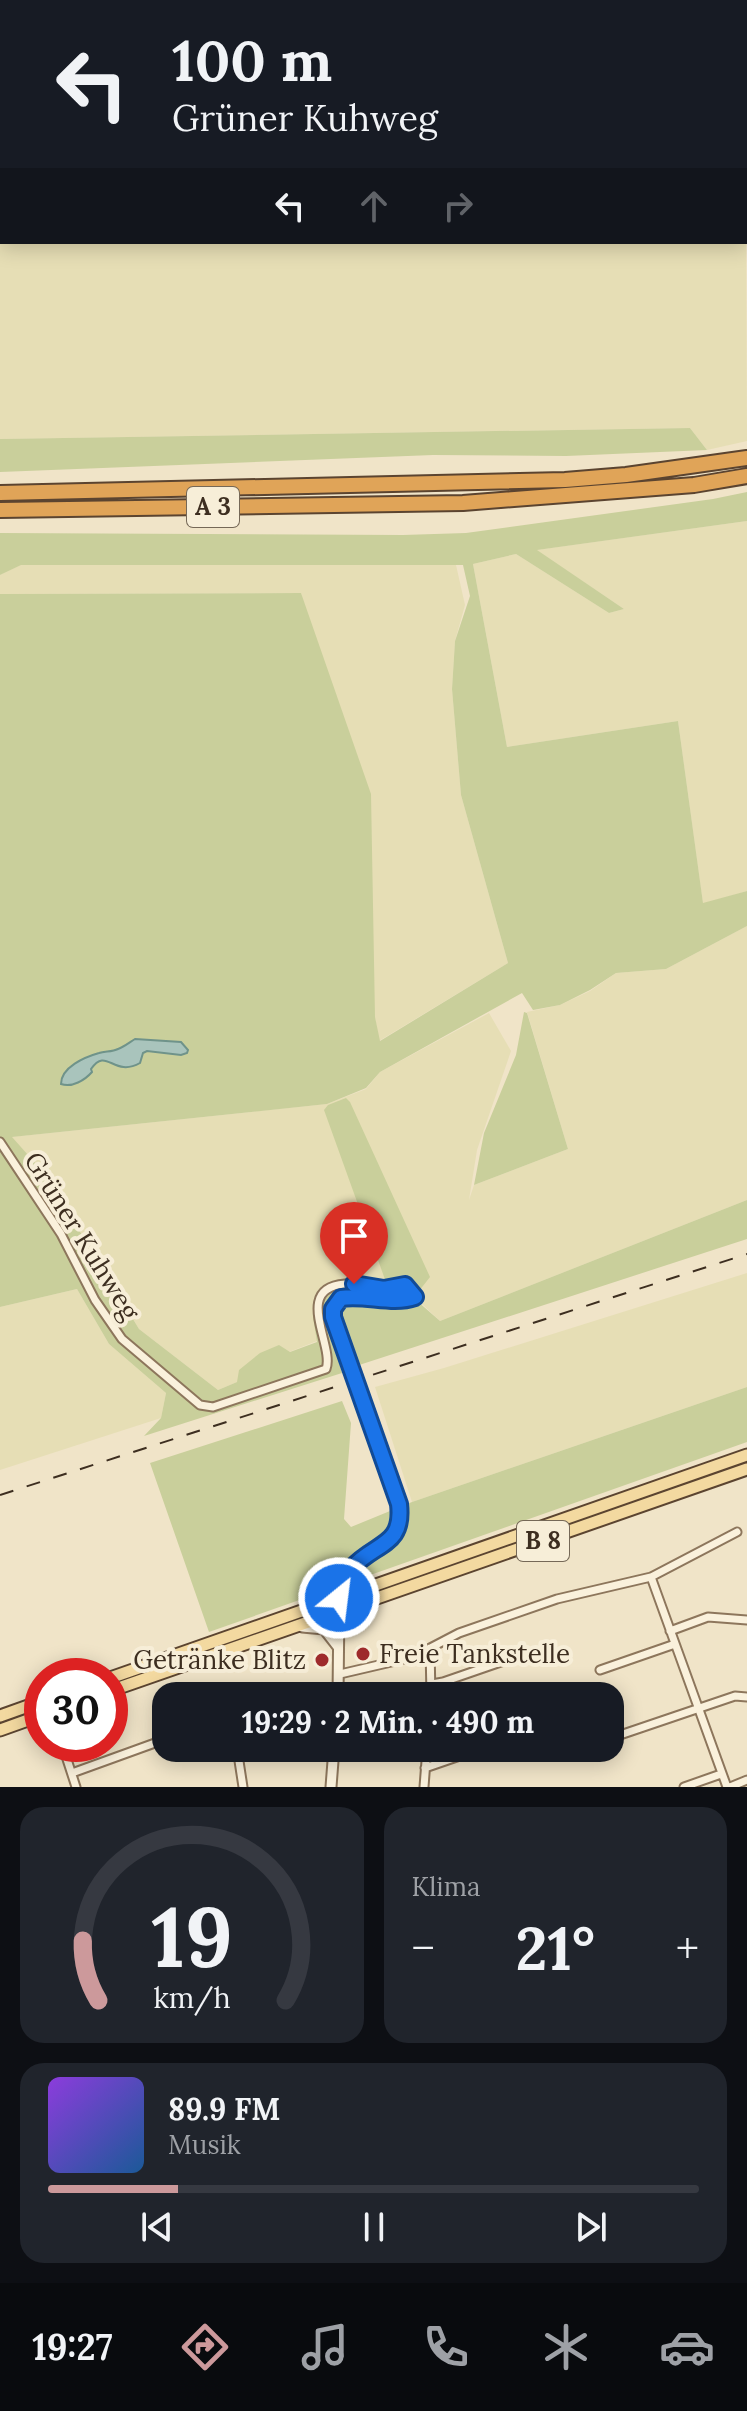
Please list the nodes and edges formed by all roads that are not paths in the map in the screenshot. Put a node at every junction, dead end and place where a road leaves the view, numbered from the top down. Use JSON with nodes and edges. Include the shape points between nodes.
{"nodes":[{"id":1,"x":747,"y":458,"type":"edge"},
{"id":2,"x":747,"y":476,"type":"edge"},
{"id":3,"x":0,"y":493,"type":"edge"},
{"id":4,"x":0,"y":510,"type":"edge"},
{"id":5,"x":0,"y":1142,"type":"edge"},
{"id":6,"x":747,"y":1455,"type":"edge"},
{"id":7,"x":747,"y":1469,"type":"edge"},
{"id":8,"x":737,"y":1532,"type":"dead end"},
{"id":9,"x":651,"y":1577,"type":"junction"},
{"id":10,"x":339,"y":1598,"type":"junction"},
{"id":11,"x":339,"y":1612,"type":"junction"},
{"id":12,"x":747,"y":1620,"type":"edge"},
{"id":13,"x":297,"y":1626,"type":"junction"},
{"id":14,"x":670,"y":1631,"type":"junction"},
{"id":15,"x":675,"y":1644,"type":"junction"},
{"id":16,"x":430,"y":1648,"type":"junction"},
{"id":17,"x":340,"y":1650,"type":"junction"},
{"id":18,"x":527,"y":1653,"type":"dead end"},
{"id":19,"x":600,"y":1670,"type":"dead end"},
{"id":20,"x":128,"y":1672,"type":"edge"},
{"id":21,"x":340,"y":1674,"type":"junction"},
{"id":22,"x":339,"y":1682,"type":"edge"},
{"id":23,"x":432,"y":1682,"type":"edge"},
{"id":24,"x":443,"y":1682,"type":"edge"},
{"id":25,"x":128,"y":1685,"type":"edge"},
{"id":26,"x":747,"y":1697,"type":"edge"},
{"id":27,"x":24,"y":1707,"type":"edge"},
{"id":28,"x":698,"y":1709,"type":"junction"},
{"id":29,"x":0,"y":1716,"type":"edge"},
{"id":30,"x":24,"y":1721,"type":"edge"},
{"id":31,"x":0,"y":1730,"type":"edge"},
{"id":32,"x":624,"y":1734,"type":"edge"},
{"id":33,"x":152,"y":1744,"type":"edge"},
{"id":34,"x":68,"y":1762,"type":"edge"},
{"id":35,"x":239,"y":1762,"type":"edge"},
{"id":36,"x":333,"y":1762,"type":"edge"},
{"id":37,"x":426,"y":1762,"type":"edge"},
{"id":38,"x":442,"y":1762,"type":"edge"},
{"id":39,"x":425,"y":1768,"type":"junction"},
{"id":40,"x":72,"y":1773,"type":"junction"},
{"id":41,"x":721,"y":1774,"type":"junction"},
{"id":42,"x":747,"y":1780,"type":"edge"},
{"id":43,"x":76,"y":1787,"type":"edge"},
{"id":44,"x":243,"y":1787,"type":"edge"},
{"id":45,"x":331,"y":1787,"type":"edge"},
{"id":46,"x":424,"y":1787,"type":"edge"},
{"id":47,"x":684,"y":1787,"type":"edge"},
{"id":48,"x":728,"y":1787,"type":"edge"}],
"edges":[{"from":1,"to":3,"type":"highway","number":"A 3","via":[[626,475],[417,485]]},
{"from":2,"to":4,"type":"highway","number":"A 3","via":[[463,503]]},
{"from":5,"to":10,"type":"street","name":"Grüner Kuhweg","bridge":true,"via":[[61,1234],[106,1319],[127,1345],[200,1405],[213,1407],[326,1369],[317,1312],[333,1287],[409,1287],[415,1297],[406,1300],[350,1297],[335,1304],[333,1317],[401,1521],[395,1535],[352,1568]]},
{"from":6,"to":10,"type":"main road","number":"B 8"},
{"from":7,"to":11,"type":"main road","number":"B 8"},
{"from":8,"to":9,"type":"street"},
{"from":9,"to":14,"type":"street"},
{"from":9,"to":16,"type":"street","via":[[557,1599]]},
{"from":10,"to":11,"type":"street"},
{"from":10,"to":20,"type":"main road","number":"B 8"},
{"from":11,"to":13,"type":"main road","number":"B 8"},
{"from":11,"to":17,"type":"street"},
{"from":12,"to":14,"type":"street","via":[[708,1617]]},
{"from":13,"to":17,"type":"street","via":[[324,1629]]},
{"from":13,"to":25,"type":"main road","number":"B 8"},
{"from":14,"to":15,"type":"street"},
{"from":15,"to":19,"type":"street"},
{"from":15,"to":28,"type":"street"},
{"from":16,"to":21,"type":"street"},
{"from":16,"to":23,"type":"street"},
{"from":17,"to":21,"type":"street"},
{"from":18,"to":24,"type":"street"},
{"from":21,"to":22,"type":"street"},
{"from":26,"to":28,"type":"street"},
{"from":27,"to":29,"type":"main road"},
{"from":28,"to":32,"type":"street"},
{"from":28,"to":41,"type":"street"},
{"from":30,"to":31,"type":"main road"},
{"from":33,"to":40,"type":"street"},
{"from":34,"to":40,"type":"street"},
{"from":35,"to":44,"type":"street"},
{"from":36,"to":45,"type":"street"},
{"from":37,"to":39,"type":"street"},
{"from":38,"to":39,"type":"street"},
{"from":39,"to":46,"type":"street"},
{"from":40,"to":43,"type":"street"},
{"from":41,"to":47,"type":"street"},
{"from":41,"to":48,"type":"street"},
{"from":42,"to":48,"type":"street"}]}
